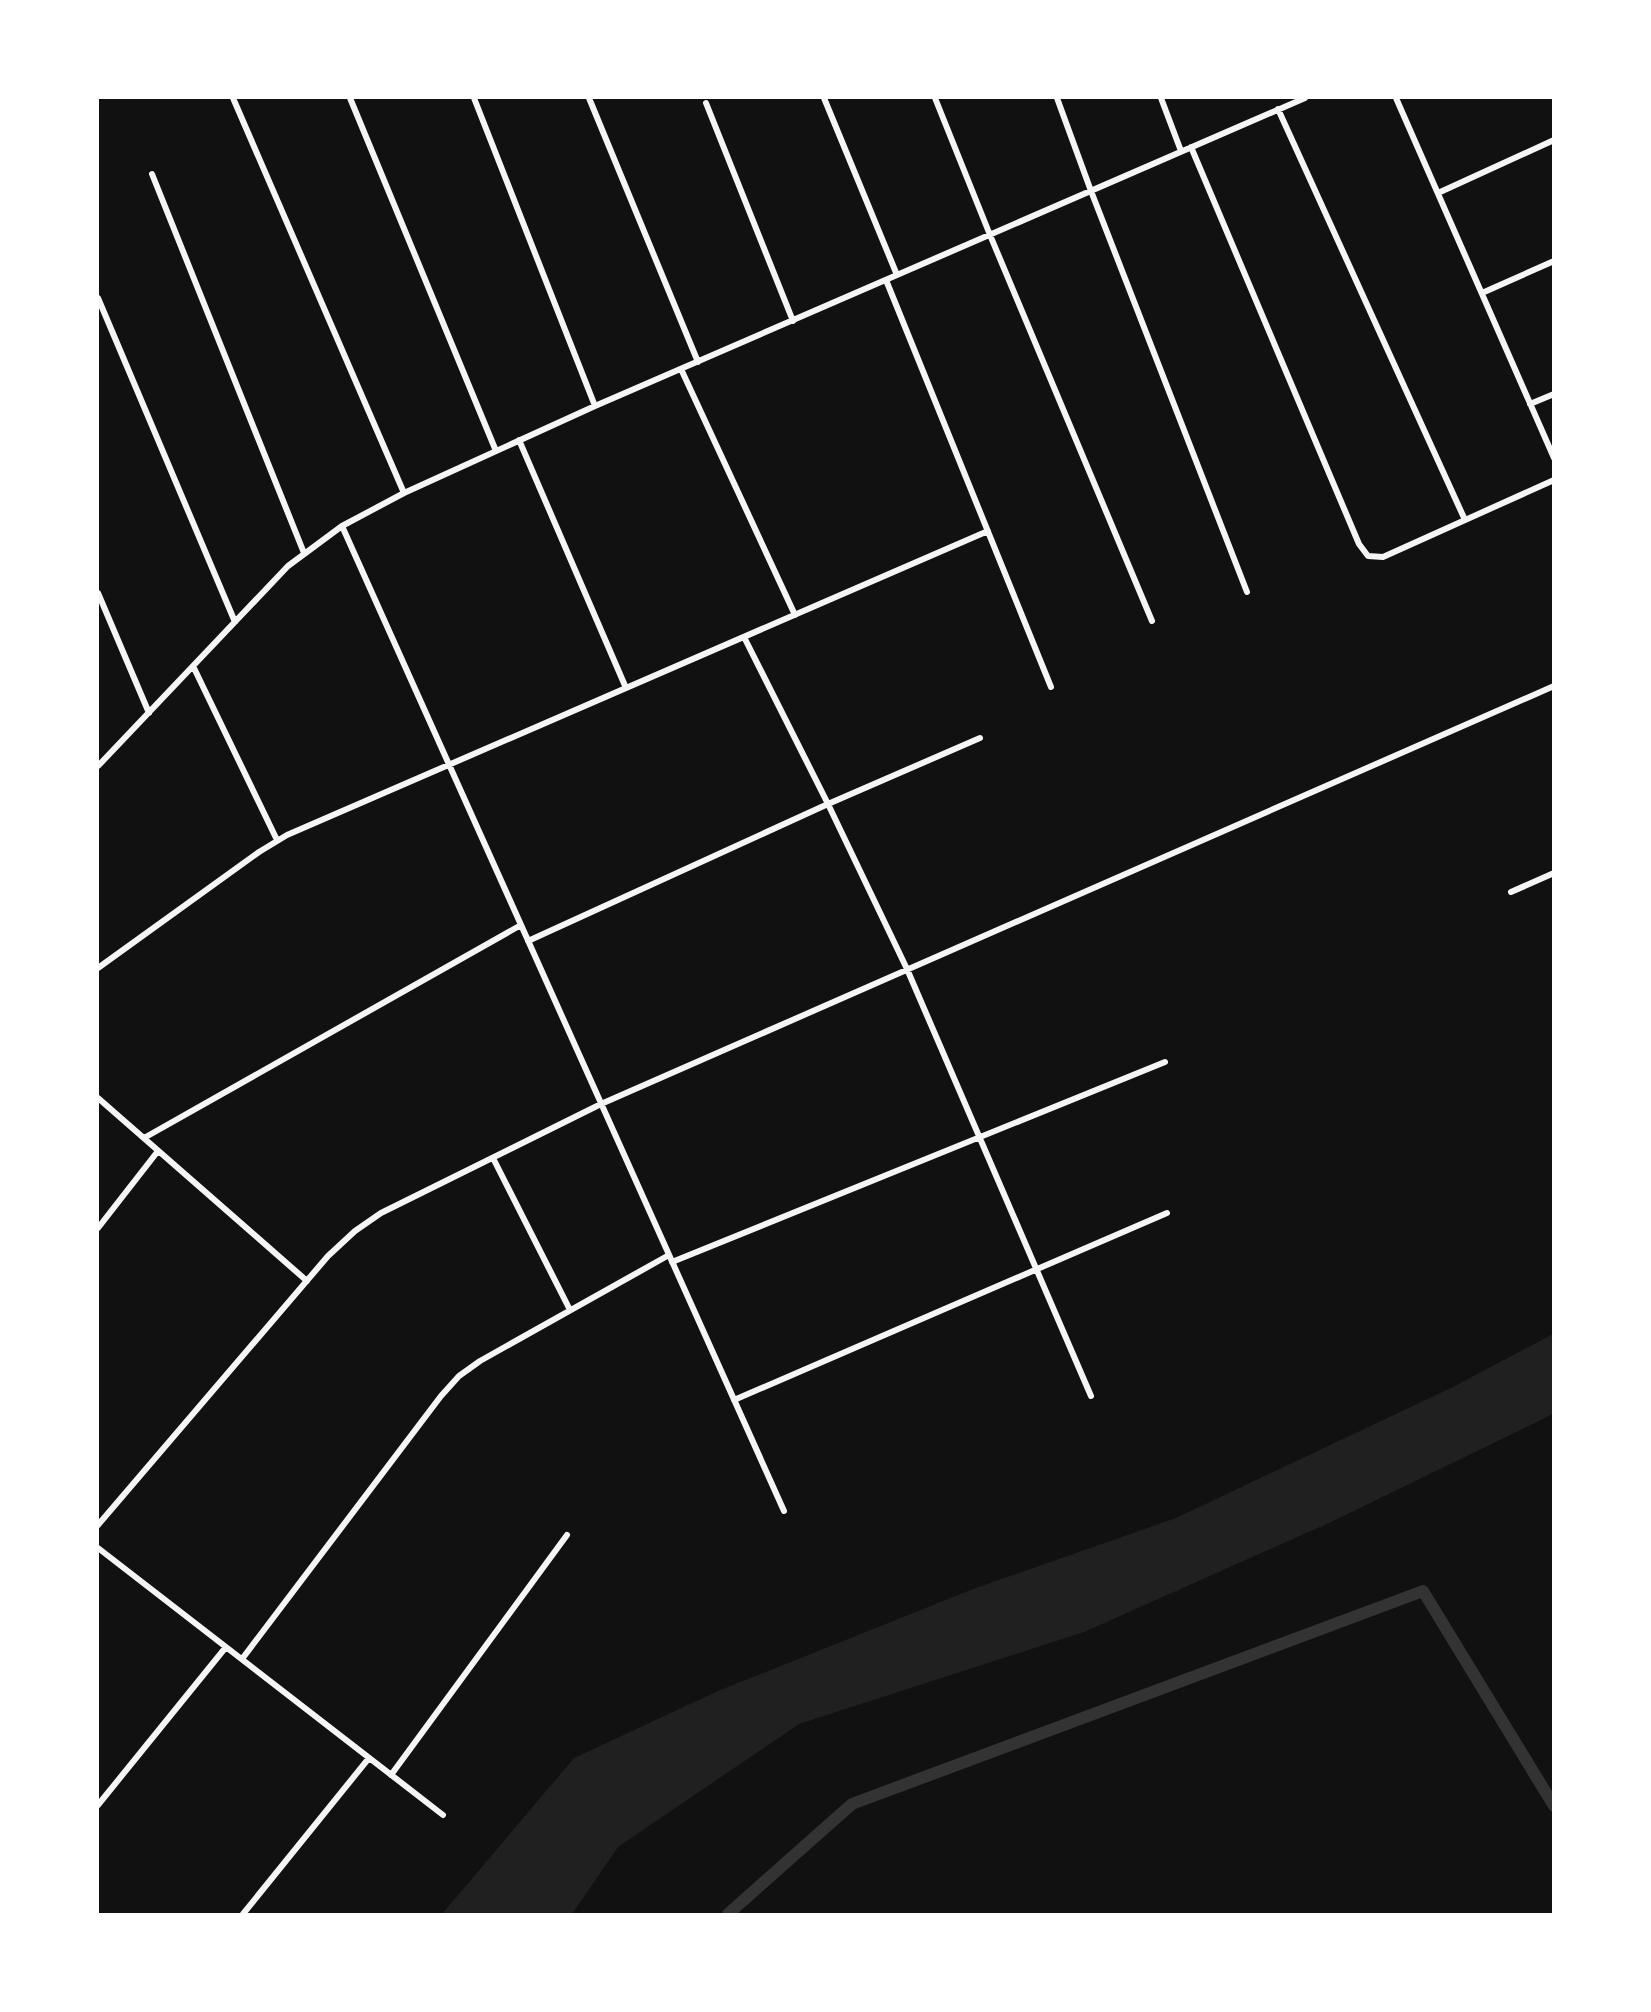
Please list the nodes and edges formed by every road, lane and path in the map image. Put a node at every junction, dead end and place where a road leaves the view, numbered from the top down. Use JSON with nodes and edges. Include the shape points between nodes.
{"nodes":[{"id":1,"x":233,"y":98,"type":"edge"},
{"id":2,"x":350,"y":98,"type":"edge"},
{"id":3,"x":474,"y":98,"type":"edge"},
{"id":4,"x":589,"y":98,"type":"edge"},
{"id":5,"x":824,"y":98,"type":"edge"},
{"id":6,"x":935,"y":98,"type":"edge"},
{"id":7,"x":1057,"y":98,"type":"edge"},
{"id":8,"x":1161,"y":98,"type":"edge"},
{"id":9,"x":1305,"y":98,"type":"edge"},
{"id":10,"x":1396,"y":98,"type":"edge"},
{"id":11,"x":1292,"y":100,"type":"edge"},
{"id":12,"x":706,"y":103,"type":"dead end"},
{"id":13,"x":1278,"y":109,"type":"junction"},
{"id":14,"x":1554,"y":140,"type":"edge"},
{"id":15,"x":1191,"y":147,"type":"junction"},
{"id":16,"x":1181,"y":151,"type":"junction"},
{"id":17,"x":152,"y":174,"type":"dead end"},
{"id":18,"x":1090,"y":191,"type":"junction"},
{"id":19,"x":1438,"y":193,"type":"junction"},
{"id":20,"x":990,"y":235,"type":"junction"},
{"id":21,"x":1554,"y":261,"type":"edge"},
{"id":22,"x":897,"y":275,"type":"junction"},
{"id":23,"x":886,"y":280,"type":"junction"},
{"id":24,"x":1482,"y":293,"type":"junction"},
{"id":25,"x":98,"y":298,"type":"edge"},
{"id":26,"x":793,"y":321,"type":"junction"},
{"id":27,"x":698,"y":362,"type":"junction"},
{"id":28,"x":681,"y":369,"type":"junction"},
{"id":29,"x":1554,"y":394,"type":"edge"},
{"id":30,"x":1530,"y":404,"type":"junction"},
{"id":31,"x":595,"y":406,"type":"junction"},
{"id":32,"x":519,"y":440,"type":"junction"},
{"id":33,"x":496,"y":451,"type":"junction"},
{"id":34,"x":1554,"y":458,"type":"edge"},
{"id":35,"x":1554,"y":480,"type":"edge"},
{"id":36,"x":404,"y":493,"type":"junction"},
{"id":37,"x":1465,"y":520,"type":"junction"},
{"id":38,"x":342,"y":526,"type":"junction"},
{"id":39,"x":988,"y":531,"type":"junction"},
{"id":40,"x":304,"y":553,"type":"junction"},
{"id":41,"x":1247,"y":592,"type":"dead end"},
{"id":42,"x":98,"y":593,"type":"edge"},
{"id":43,"x":795,"y":615,"type":"junction"},
{"id":44,"x":1152,"y":621,"type":"dead end"},
{"id":45,"x":235,"y":622,"type":"junction"},
{"id":46,"x":744,"y":637,"type":"junction"},
{"id":47,"x":193,"y":666,"type":"junction"},
{"id":48,"x":1554,"y":686,"type":"edge"},
{"id":49,"x":1051,"y":687,"type":"dead end"},
{"id":50,"x":626,"y":688,"type":"junction"},
{"id":51,"x":149,"y":713,"type":"junction"},
{"id":52,"x":980,"y":738,"type":"dead end"},
{"id":53,"x":450,"y":765,"type":"junction"},
{"id":54,"x":98,"y":766,"type":"edge"},
{"id":55,"x":828,"y":804,"type":"junction"},
{"id":56,"x":277,"y":840,"type":"junction"},
{"id":57,"x":1554,"y":873,"type":"edge"},
{"id":58,"x":1511,"y":892,"type":"dead end"},
{"id":59,"x":521,"y":925,"type":"junction"},
{"id":60,"x":528,"y":941,"type":"junction"},
{"id":61,"x":98,"y":968,"type":"edge"},
{"id":62,"x":907,"y":969,"type":"junction"},
{"id":63,"x":1165,"y":1062,"type":"dead end"},
{"id":64,"x":98,"y":1098,"type":"edge"},
{"id":65,"x":601,"y":1104,"type":"junction"},
{"id":66,"x":980,"y":1137,"type":"junction"},
{"id":67,"x":144,"y":1138,"type":"junction"},
{"id":68,"x":158,"y":1151,"type":"junction"},
{"id":69,"x":493,"y":1158,"type":"junction"},
{"id":70,"x":1167,"y":1213,"type":"dead end"},
{"id":71,"x":98,"y":1228,"type":"edge"},
{"id":72,"x":669,"y":1255,"type":"junction"},
{"id":73,"x":672,"y":1262,"type":"junction"},
{"id":74,"x":1036,"y":1269,"type":"junction"},
{"id":75,"x":307,"y":1281,"type":"junction"},
{"id":76,"x":570,"y":1310,"type":"junction"},
{"id":77,"x":1091,"y":1396,"type":"dead end"},
{"id":78,"x":734,"y":1400,"type":"junction"},
{"id":79,"x":784,"y":1511,"type":"dead end"},
{"id":80,"x":98,"y":1525,"type":"edge"},
{"id":81,"x":567,"y":1535,"type":"dead end"},
{"id":82,"x":98,"y":1548,"type":"edge"},
{"id":83,"x":226,"y":1647,"type":"junction"},
{"id":84,"x":242,"y":1659,"type":"junction"},
{"id":85,"x":369,"y":1758,"type":"junction"},
{"id":86,"x":391,"y":1775,"type":"junction"},
{"id":87,"x":98,"y":1805,"type":"edge"},
{"id":88,"x":443,"y":1815,"type":"dead end"},
{"id":89,"x":243,"y":1914,"type":"edge"}],
"edges":[{"from":1,"to":36,"type":"street"},
{"from":2,"to":33,"type":"street"},
{"from":3,"to":31,"type":"street"},
{"from":4,"to":27,"type":"street"},
{"from":5,"to":22,"type":"street"},
{"from":6,"to":20,"type":"street"},
{"from":7,"to":18,"type":"street"},
{"from":8,"to":16,"type":"street"},
{"from":9,"to":11,"type":"street"},
{"from":10,"to":19,"type":"street"},
{"from":11,"to":13,"type":"street"},
{"from":12,"to":26,"type":"street"},
{"from":13,"to":15,"type":"street"},
{"from":13,"to":37,"type":"street"},
{"from":14,"to":19,"type":"street"},
{"from":15,"to":16,"type":"street"},
{"from":15,"to":37,"type":"street","via":[[1359,544],[1368,556],[1383,557]]},
{"from":16,"to":18,"type":"street"},
{"from":17,"to":40,"type":"street"},
{"from":18,"to":20,"type":"street"},
{"from":18,"to":41,"type":"street"},
{"from":19,"to":24,"type":"street"},
{"from":20,"to":22,"type":"street"},
{"from":20,"to":44,"type":"street"},
{"from":21,"to":24,"type":"street"},
{"from":22,"to":23,"type":"street"},
{"from":23,"to":26,"type":"street"},
{"from":23,"to":39,"type":"street"},
{"from":24,"to":30,"type":"street"},
{"from":25,"to":45,"type":"street"},
{"from":26,"to":27,"type":"street"},
{"from":27,"to":28,"type":"street"},
{"from":28,"to":31,"type":"street"},
{"from":28,"to":43,"type":"street"},
{"from":29,"to":30,"type":"street"},
{"from":30,"to":34,"type":"street"},
{"from":31,"to":32,"type":"street"},
{"from":32,"to":33,"type":"street"},
{"from":32,"to":50,"type":"street"},
{"from":33,"to":36,"type":"street"},
{"from":35,"to":37,"type":"street"},
{"from":36,"to":38,"type":"street"},
{"from":38,"to":40,"type":"street"},
{"from":38,"to":53,"type":"street"},
{"from":39,"to":43,"type":"street"},
{"from":39,"to":49,"type":"street"},
{"from":40,"to":45,"type":"street"},
{"from":42,"to":51,"type":"street"},
{"from":43,"to":46,"type":"street"},
{"from":45,"to":47,"type":"street"},
{"from":46,"to":50,"type":"street"},
{"from":46,"to":55,"type":"street"},
{"from":47,"to":51,"type":"street"},
{"from":47,"to":56,"type":"street"},
{"from":48,"to":62,"type":"street"},
{"from":50,"to":53,"type":"street"},
{"from":51,"to":54,"type":"street"},
{"from":52,"to":55,"type":"street"},
{"from":53,"to":56,"type":"street"},
{"from":53,"to":59,"type":"street"},
{"from":55,"to":60,"type":"street"},
{"from":55,"to":62,"type":"street"},
{"from":56,"to":61,"type":"street"},
{"from":57,"to":58,"type":"street"},
{"from":59,"to":60,"type":"street"},
{"from":59,"to":67,"type":"street"},
{"from":60,"to":65,"type":"street"},
{"from":62,"to":65,"type":"street"},
{"from":62,"to":66,"type":"street"},
{"from":63,"to":66,"type":"street"},
{"from":64,"to":67,"type":"street"},
{"from":65,"to":69,"type":"street"},
{"from":65,"to":72,"type":"street"},
{"from":66,"to":73,"type":"street"},
{"from":66,"to":74,"type":"street"},
{"from":67,"to":68,"type":"street"},
{"from":68,"to":71,"type":"street"},
{"from":68,"to":75,"type":"street"},
{"from":69,"to":75,"type":"street","via":[[355,1231]]},
{"from":69,"to":76,"type":"street"},
{"from":70,"to":74,"type":"street"},
{"from":72,"to":73,"type":"street"},
{"from":72,"to":76,"type":"street"},
{"from":73,"to":78,"type":"street"},
{"from":74,"to":77,"type":"street"},
{"from":74,"to":78,"type":"street"},
{"from":75,"to":80,"type":"street"},
{"from":76,"to":84,"type":"street","via":[[459,1376]]},
{"from":78,"to":79,"type":"street"},
{"from":81,"to":86,"type":"street"},
{"from":82,"to":83,"type":"street"},
{"from":83,"to":84,"type":"street"},
{"from":83,"to":87,"type":"street"},
{"from":84,"to":85,"type":"street"},
{"from":85,"to":86,"type":"street"},
{"from":85,"to":89,"type":"street"},
{"from":86,"to":88,"type":"street"}]}
